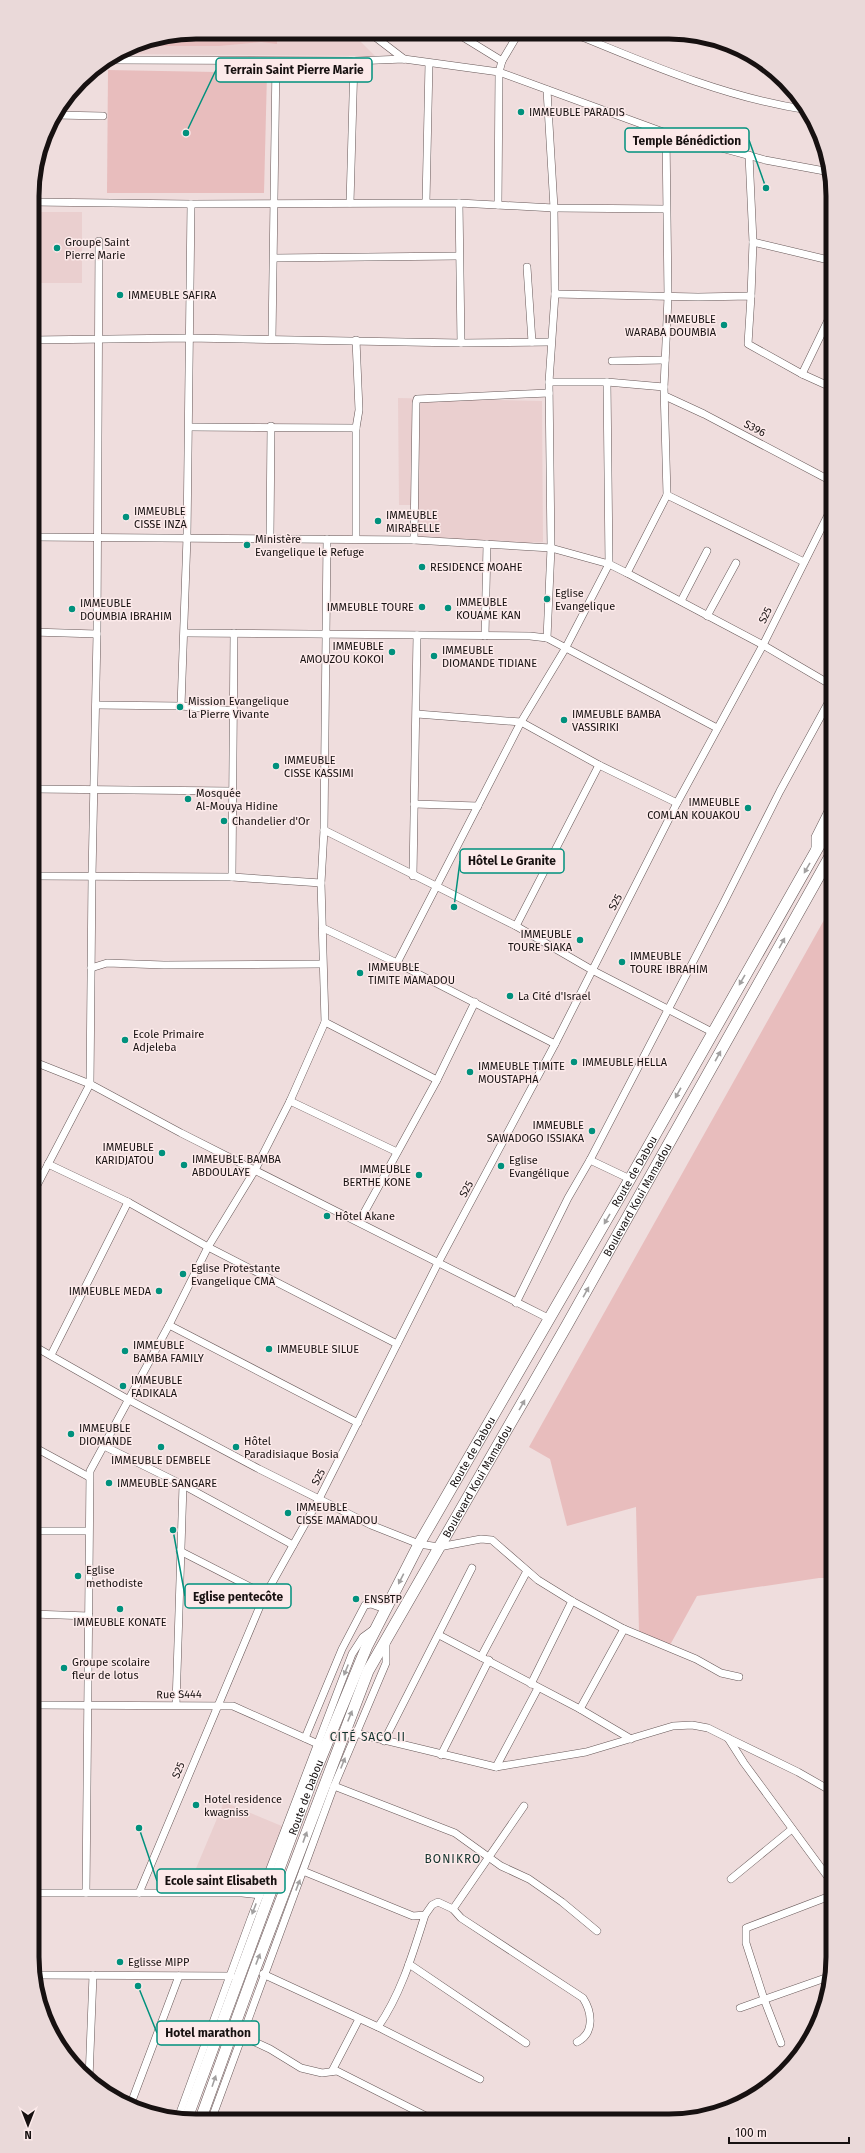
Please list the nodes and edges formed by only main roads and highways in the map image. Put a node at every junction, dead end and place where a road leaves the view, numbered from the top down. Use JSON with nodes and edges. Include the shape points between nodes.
{"nodes":[{"id":1,"x":826,"y":833,"type":"edge"},
{"id":2,"x":826,"y":863,"type":"edge"},
{"id":3,"x":438,"y":1547,"type":"joint"},
{"id":4,"x":189,"y":2114,"type":"edge"},
{"id":5,"x":202,"y":2114,"type":"edge"}],
"edges":[{"from":1,"to":4,"type":"main road","name":"Route de Dabou","one_way":true,"via":[[630,1180],[418,1544],[376,1628],[334,1722]]},
{"from":3,"to":2,"type":"main road","name":"Boulevard Koui Mamadou","one_way":true,"via":[[563,1332]]},
{"from":5,"to":3,"type":"main road","name":"Route de Dabou","one_way":true,"via":[[254,1969],[368,1671]]}]}
